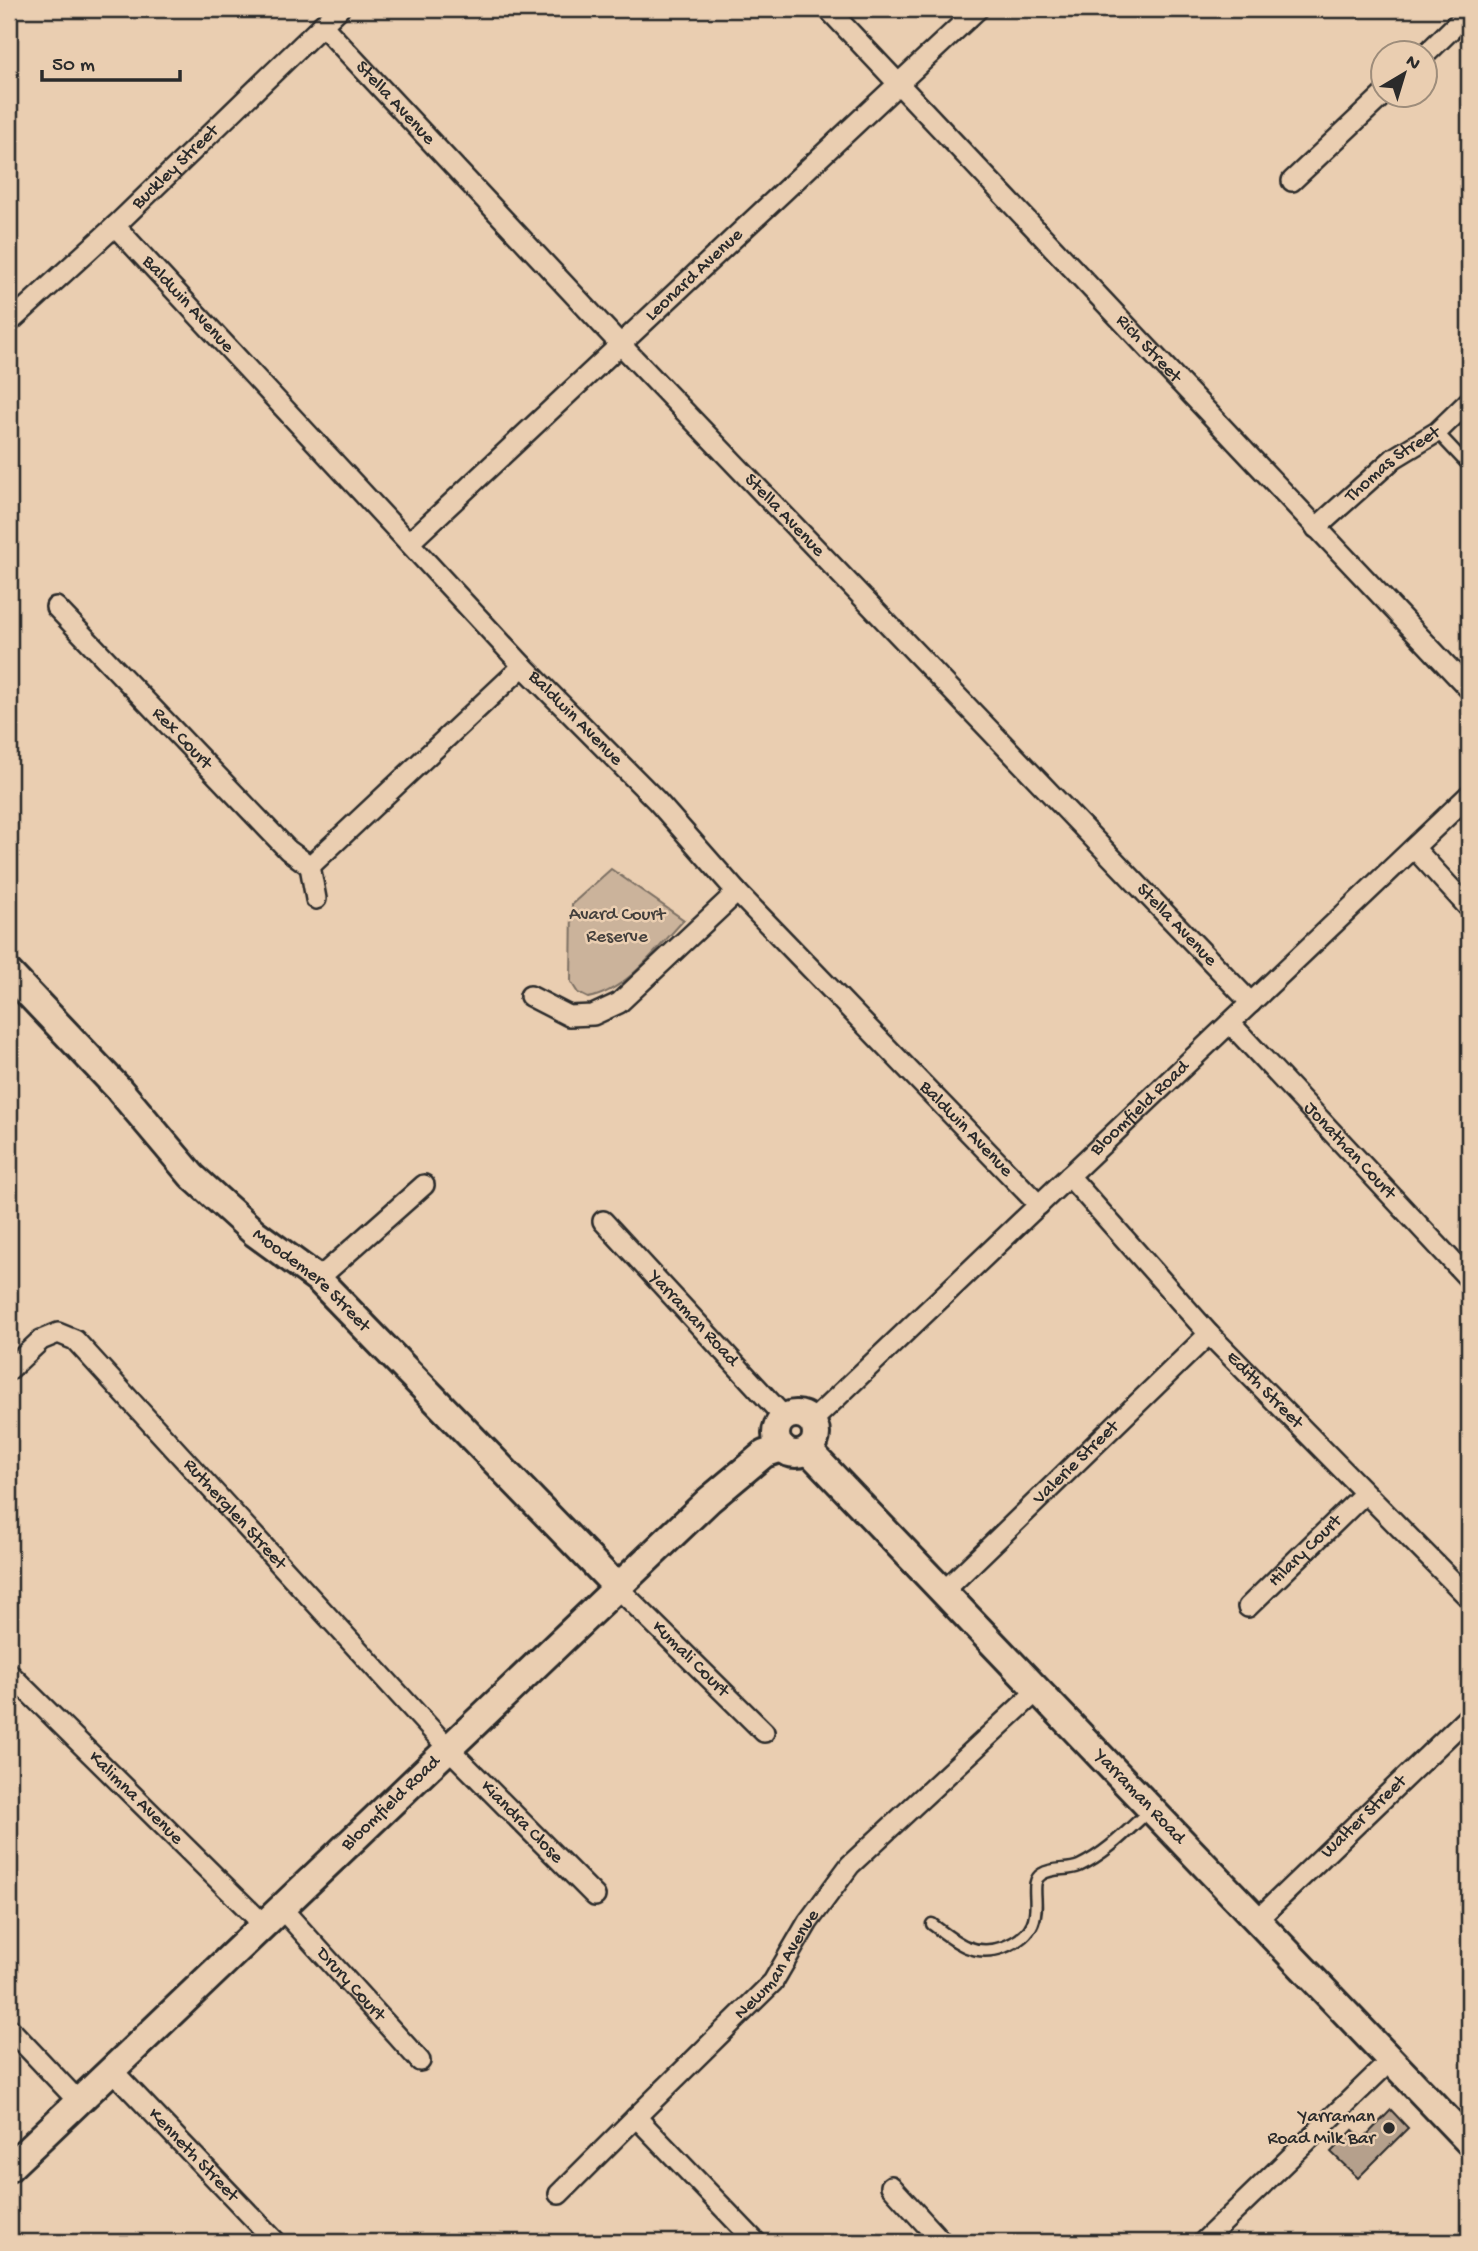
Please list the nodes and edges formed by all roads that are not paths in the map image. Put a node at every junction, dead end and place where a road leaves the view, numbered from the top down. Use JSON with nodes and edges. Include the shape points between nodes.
{"nodes":[{"id":1,"x":339,"y":9,"type":"edge"},
{"id":2,"x":828,"y":9,"type":"edge"},
{"id":3,"x":978,"y":9,"type":"edge"},
{"id":4,"x":1469,"y":12,"type":"edge"},
{"id":5,"x":322,"y":25,"type":"junction"},
{"id":6,"x":1440,"y":40,"type":"edge"},
{"id":7,"x":898,"y":84,"type":"junction"},
{"id":8,"x":1370,"y":107,"type":"edge"},
{"id":9,"x":1292,"y":181,"type":"dead end"},
{"id":10,"x":115,"y":226,"type":"junction"},
{"id":11,"x":9,"y":324,"type":"edge"},
{"id":12,"x":620,"y":344,"type":"junction"},
{"id":13,"x":1469,"y":401,"type":"edge"},
{"id":14,"x":1437,"y":432,"type":"junction"},
{"id":15,"x":1469,"y":466,"type":"edge"},
{"id":16,"x":1316,"y":528,"type":"junction"},
{"id":17,"x":410,"y":542,"type":"junction"},
{"id":18,"x":56,"y":607,"type":"dead end"},
{"id":19,"x":523,"y":666,"type":"junction"},
{"id":20,"x":1469,"y":689,"type":"edge"},
{"id":21,"x":1469,"y":795,"type":"edge"},
{"id":22,"x":1413,"y":848,"type":"junction"},
{"id":23,"x":310,"y":866,"type":"junction"},
{"id":24,"x":737,"y":892,"type":"junction"},
{"id":25,"x":316,"y":899,"type":"dead end"},
{"id":26,"x":1469,"y":908,"type":"edge"},
{"id":27,"x":9,"y":973,"type":"edge"},
{"id":28,"x":530,"y":996,"type":"dead end"},
{"id":29,"x":1251,"y":1003,"type":"junction"},
{"id":30,"x":1230,"y":1023,"type":"junction"},
{"id":31,"x":1069,"y":1176,"type":"junction"},
{"id":32,"x":424,"y":1185,"type":"dead end"},
{"id":33,"x":1039,"y":1205,"type":"junction"},
{"id":34,"x":603,"y":1221,"type":"dead end"},
{"id":35,"x":318,"y":1279,"type":"junction"},
{"id":36,"x":1469,"y":1279,"type":"edge"},
{"id":37,"x":1209,"y":1334,"type":"junction"},
{"id":38,"x":9,"y":1370,"type":"edge"},
{"id":39,"x":784,"y":1418,"type":"junction"},
{"id":40,"x":812,"y":1421,"type":"junction"},
{"id":41,"x":782,"y":1448,"type":"junction"},
{"id":42,"x":808,"y":1450,"type":"junction"},
{"id":43,"x":1364,"y":1494,"type":"junction"},
{"id":44,"x":617,"y":1587,"type":"junction"},
{"id":45,"x":944,"y":1591,"type":"junction"},
{"id":46,"x":1469,"y":1598,"type":"edge"},
{"id":47,"x":1248,"y":1607,"type":"dead end"},
{"id":48,"x":9,"y":1672,"type":"edge"},
{"id":49,"x":1038,"y":1690,"type":"junction"},
{"id":50,"x":1469,"y":1716,"type":"edge"},
{"id":51,"x":764,"y":1732,"type":"dead end"},
{"id":52,"x":449,"y":1749,"type":"junction"},
{"id":53,"x":1152,"y":1809,"type":"junction"},
{"id":54,"x":595,"y":1896,"type":"dead end"},
{"id":55,"x":273,"y":1917,"type":"junction"},
{"id":56,"x":1258,"y":1919,"type":"junction"},
{"id":57,"x":932,"y":1924,"type":"dead end"},
{"id":58,"x":9,"y":2028,"type":"edge"},
{"id":59,"x":420,"y":2060,"type":"dead end"},
{"id":60,"x":1390,"y":2061,"type":"junction"},
{"id":61,"x":111,"y":2069,"type":"junction"},
{"id":62,"x":78,"y":2101,"type":"junction"},
{"id":63,"x":636,"y":2117,"type":"junction"},
{"id":64,"x":1466,"y":2133,"type":"edge"},
{"id":65,"x":9,"y":2168,"type":"edge"},
{"id":66,"x":891,"y":2186,"type":"dead end"},
{"id":67,"x":559,"y":2194,"type":"dead end"},
{"id":68,"x":276,"y":2242,"type":"edge"},
{"id":69,"x":756,"y":2242,"type":"edge"},
{"id":70,"x":942,"y":2242,"type":"edge"},
{"id":71,"x":1203,"y":2242,"type":"edge"}],
"edges":[{"from":1,"to":5,"type":"street","name":"Buckley Street"},
{"from":2,"to":7,"type":"street","name":"Rich Street"},
{"from":3,"to":7,"type":"street","name":"Leonard Avenue"},
{"from":4,"to":6,"type":"street"},
{"from":5,"to":10,"type":"street","name":"Buckley Street"},
{"from":5,"to":12,"type":"street","name":"Stella Avenue"},
{"from":7,"to":12,"type":"street","name":"Leonard Avenue"},
{"from":7,"to":16,"type":"street","name":"Rich Street"},
{"from":8,"to":9,"type":"street"},
{"from":10,"to":11,"type":"street","name":"Buckley Street"},
{"from":10,"to":17,"type":"street","name":"Baldwin Avenue"},
{"from":12,"to":17,"type":"street","name":"Leonard Avenue"},
{"from":12,"to":29,"type":"street","name":"Stella Avenue"},
{"from":13,"to":14,"type":"street","name":"Thomas Street"},
{"from":14,"to":15,"type":"lane"},
{"from":14,"to":16,"type":"street","name":"Thomas Street","via":[[1394,458]]},
{"from":16,"to":20,"type":"street","name":"Rich Street"},
{"from":17,"to":19,"type":"street","name":"Baldwin Avenue"},
{"from":18,"to":23,"type":"street","name":"Rex Court","via":[[288,849]]},
{"from":19,"to":23,"type":"street"},
{"from":19,"to":24,"type":"street","name":"Baldwin Avenue","via":[[657,801]]},
{"from":21,"to":22,"type":"street","name":"Bloomfield Road"},
{"from":22,"to":26,"type":"street"},
{"from":22,"to":29,"type":"street","name":"Bloomfield Road"},
{"from":23,"to":25,"type":"street"},
{"from":24,"to":28,"type":"street","via":[[620,1003],[593,1015],[569,1016]]},
{"from":24,"to":33,"type":"street","name":"Baldwin Avenue"},
{"from":27,"to":35,"type":"street","name":"Moodemere Street","via":[[117,1087],[192,1176],[256,1233]]},
{"from":29,"to":30,"type":"street","name":"Bloomfield Road"},
{"from":30,"to":31,"type":"street","name":"Bloomfield Road"},
{"from":30,"to":36,"type":"street","name":"Jonathan Court"},
{"from":31,"to":33,"type":"street","name":"Bloomfield Road"},
{"from":31,"to":37,"type":"street","name":"Edith Street"},
{"from":32,"to":35,"type":"street"},
{"from":33,"to":40,"type":"street","name":"Bloomfield Road"},
{"from":34,"to":39,"type":"street","name":"Yarraman Road"},
{"from":35,"to":44,"type":"street","name":"Moodemere Street"},
{"from":37,"to":43,"type":"street","name":"Edith Street"},
{"from":37,"to":45,"type":"street","name":"Valerie Street"},
{"from":38,"to":52,"type":"street","name":"Rutherglen Street","via":[[41,1340],[58,1333],[75,1340]]},
{"from":39,"to":40,"type":"street","via":[[802,1414]]},
{"from":39,"to":41,"type":"street","via":[[776,1436]]},
{"from":40,"to":42,"type":"street","via":[[816,1440]]},
{"from":41,"to":42,"type":"street","via":[[792,1454]]},
{"from":41,"to":44,"type":"street","name":"Bloomfield Road","via":[[764,1454],[709,1500]]},
{"from":42,"to":45,"type":"street","name":"Yarraman Road"},
{"from":43,"to":46,"type":"street","name":"Edith Street"},
{"from":43,"to":47,"type":"street","name":"Hilary Court"},
{"from":44,"to":51,"type":"street","name":"Kumali Court"},
{"from":44,"to":52,"type":"street","name":"Bloomfield Road"},
{"from":45,"to":49,"type":"street","name":"Yarraman Road"},
{"from":48,"to":55,"type":"street","name":"Kalimna Avenue"},
{"from":49,"to":53,"type":"street","name":"Yarraman Road"},
{"from":49,"to":63,"type":"street","name":"Newman Avenue","via":[[849,1865],[773,1982]]},
{"from":50,"to":56,"type":"street","name":"Walter Street"},
{"from":52,"to":54,"type":"street","name":"Kiandra Close"},
{"from":52,"to":55,"type":"street","name":"Bloomfield Road"},
{"from":53,"to":56,"type":"street","name":"Yarraman Road"},
{"from":53,"to":57,"type":"lane","via":[[1077,1867],[1041,1874],[1036,1880],[1038,1902],[1030,1929],[1010,1944],[989,1952],[973,1950]]},
{"from":55,"to":59,"type":"street","name":"Drury Court"},
{"from":55,"to":61,"type":"street","name":"Bloomfield Road"},
{"from":56,"to":60,"type":"street","name":"Yarraman Road"},
{"from":58,"to":62,"type":"street"},
{"from":60,"to":64,"type":"street","name":"Yarraman Road"},
{"from":60,"to":71,"type":"street"},
{"from":61,"to":62,"type":"street","name":"Bloomfield Road"},
{"from":61,"to":68,"type":"street","name":"Kenneth Street"},
{"from":62,"to":65,"type":"street","name":"Bloomfield Road"},
{"from":63,"to":67,"type":"street","name":"Newman Avenue"},
{"from":63,"to":69,"type":"street"},
{"from":66,"to":70,"type":"street"}]}
